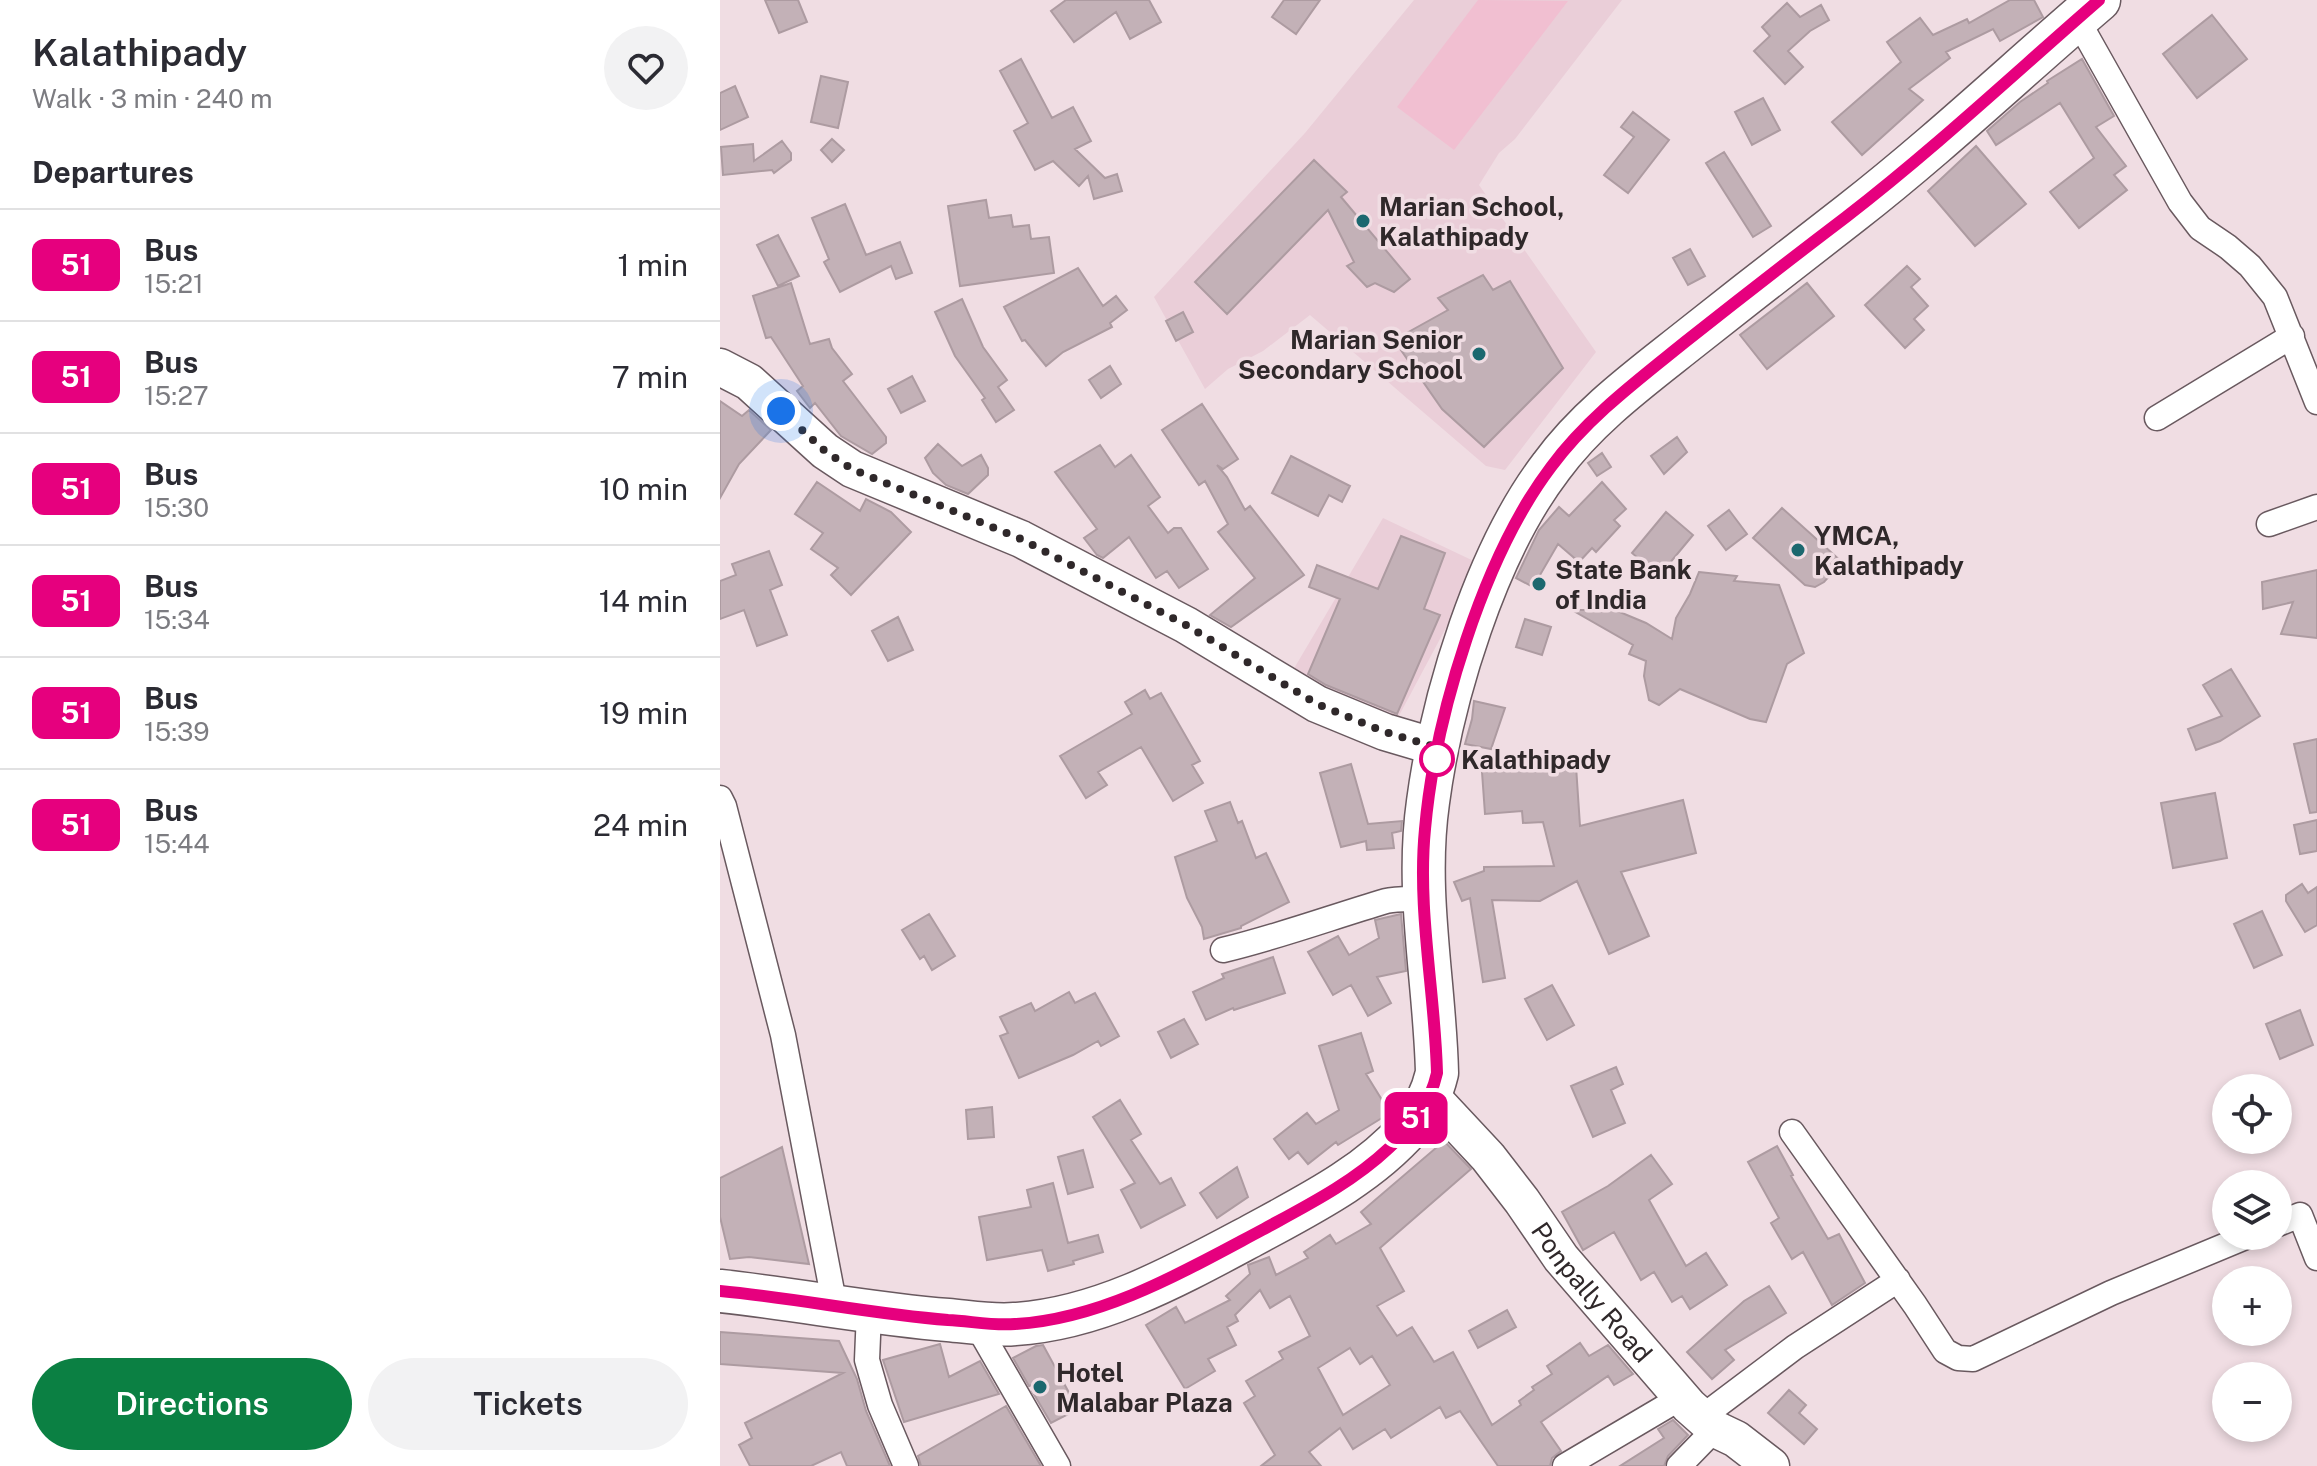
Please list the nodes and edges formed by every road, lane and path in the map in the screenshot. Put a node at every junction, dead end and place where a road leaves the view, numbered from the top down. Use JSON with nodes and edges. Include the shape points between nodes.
{"nodes":[{"id":1,"x":2088,"y":9,"type":"edge"},
{"id":2,"x":2292,"y":336,"type":"junction"},
{"id":3,"x":720,"y":367,"type":"edge"},
{"id":4,"x":2317,"y":402,"type":"edge"},
{"id":5,"x":2157,"y":418,"type":"dead end"},
{"id":6,"x":2317,"y":507,"type":"edge"},
{"id":7,"x":2269,"y":524,"type":"dead end"},
{"id":8,"x":1439,"y":748,"type":"junction"},
{"id":9,"x":720,"y":798,"type":"edge"},
{"id":10,"x":1423,"y":899,"type":"junction"},
{"id":11,"x":1223,"y":950,"type":"dead end"},
{"id":12,"x":1431,"y":1096,"type":"junction"},
{"id":13,"x":1792,"y":1132,"type":"dead end"},
{"id":14,"x":2298,"y":1215,"type":"edge"},
{"id":15,"x":2214,"y":1250,"type":"edge"},
{"id":16,"x":2317,"y":1258,"type":"edge"},
{"id":17,"x":1898,"y":1280,"type":"junction"},
{"id":18,"x":720,"y":1291,"type":"edge"},
{"id":19,"x":852,"y":1310,"type":"junction"},
{"id":20,"x":975,"y":1322,"type":"junction"},
{"id":21,"x":1699,"y":1415,"type":"junction"},
{"id":22,"x":906,"y":1466,"type":"edge"},
{"id":23,"x":1058,"y":1466,"type":"edge"},
{"id":24,"x":1565,"y":1466,"type":"edge"},
{"id":25,"x":1679,"y":1466,"type":"edge"},
{"id":26,"x":1771,"y":1466,"type":"edge"}],
"edges":[{"from":1,"to":2,"type":"street","via":[[2143,141],[2180,202],[2200,228],[2250,266],[2275,297]]},
{"from":1,"to":8,"type":"highway","via":[[1885,186],[1648,371],[1571,442],[1531,494],[1492,574],[1459,666]]},
{"from":2,"to":4,"type":"street"},
{"from":2,"to":5,"type":"street"},
{"from":3,"to":8,"type":"main road","via":[[749,382],[852,469],[1021,539],[1186,625],[1317,704]]},
{"from":6,"to":7,"type":"street"},
{"from":8,"to":10,"type":"highway","via":[[1427,810]]},
{"from":9,"to":19,"type":"street"},
{"from":10,"to":11,"type":"street","via":[[1387,901]]},
{"from":10,"to":12,"type":"highway","via":[[1436,1041]]},
{"from":12,"to":20,"type":"highway","via":[[1388,1149],[1349,1179],[1205,1260],[1141,1291],[1060,1319],[1011,1325]]},
{"from":12,"to":21,"type":"main road","name":"Ponpally Road","via":[[1488,1157],[1561,1258]]},
{"from":13,"to":17,"type":"street"},
{"from":14,"to":16,"type":"street"},
{"from":15,"to":17,"type":"street","via":[[1973,1359],[1945,1351]]},
{"from":17,"to":21,"type":"street"},
{"from":18,"to":19,"type":"highway"},
{"from":19,"to":20,"type":"highway"},
{"from":19,"to":22,"type":"street","via":[[880,1405]]},
{"from":20,"to":23,"type":"street"},
{"from":21,"to":24,"type":"street"},
{"from":21,"to":25,"type":"street"},
{"from":21,"to":26,"type":"main road","name":"Ponpally Road"}]}
